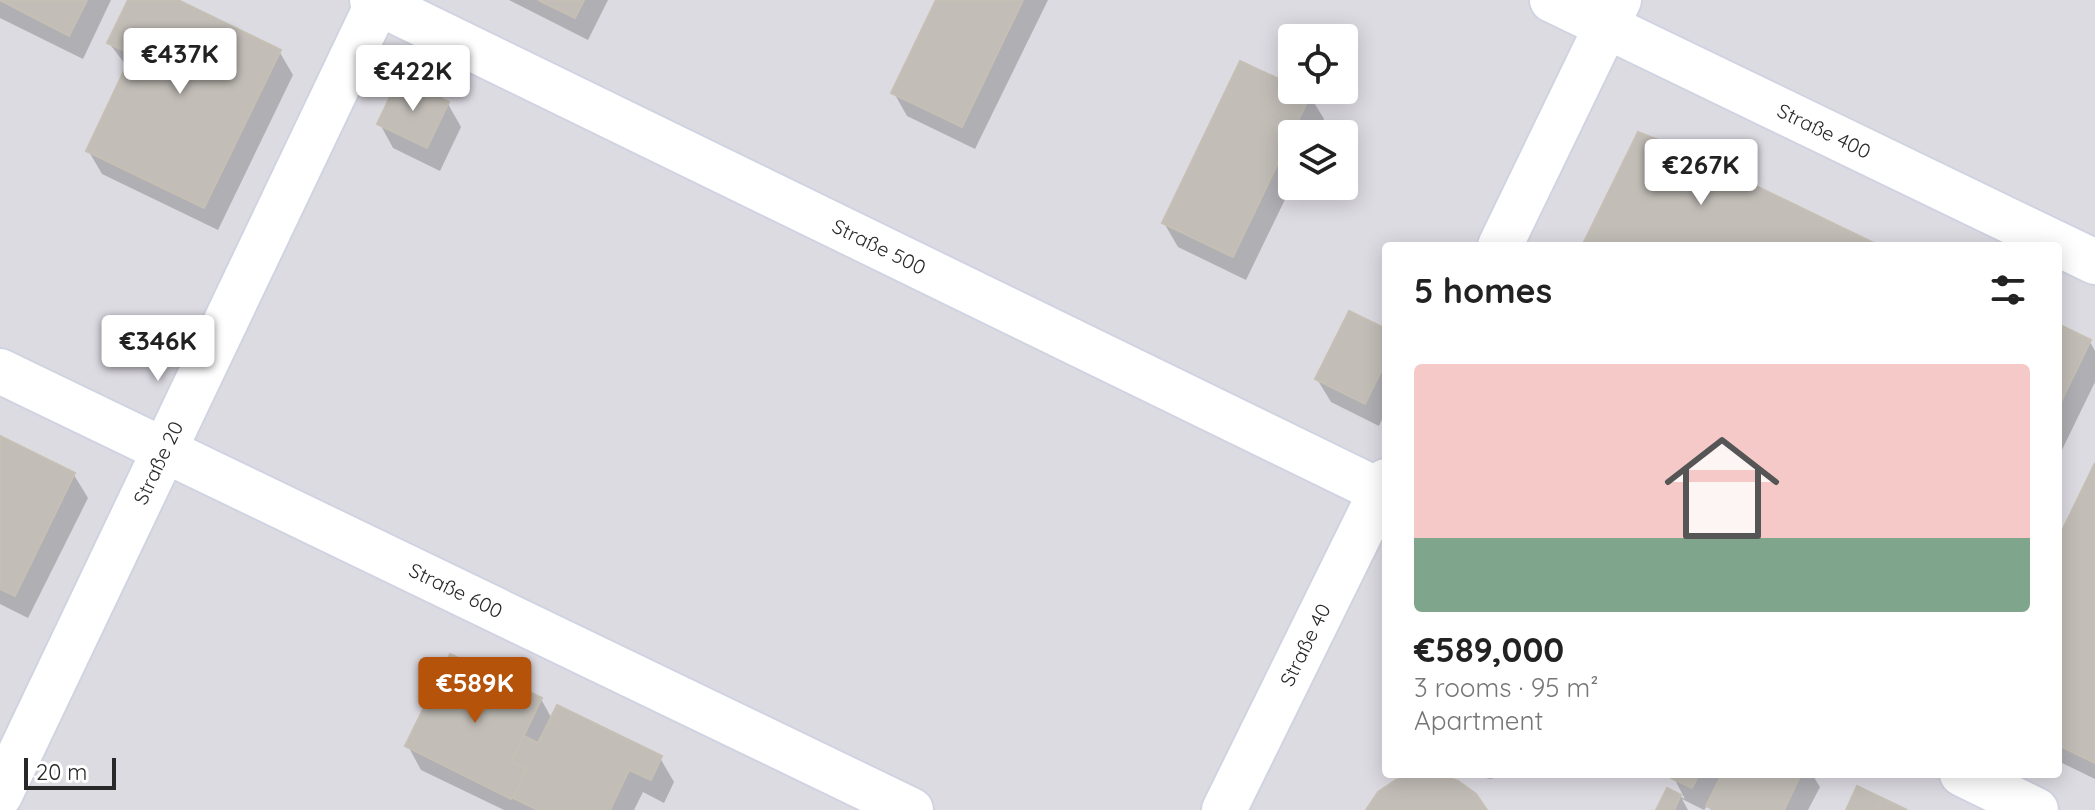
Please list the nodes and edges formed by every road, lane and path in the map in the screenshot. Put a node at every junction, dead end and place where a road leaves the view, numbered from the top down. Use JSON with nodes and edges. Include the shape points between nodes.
{"nodes":[{"id":1,"x":1552,"y":0,"type":"edge"},
{"id":2,"x":376,"y":1,"type":"edge"},
{"id":3,"x":1613,"y":13,"type":"edge"},
{"id":4,"x":1502,"y":242,"type":"edge"},
{"id":5,"x":2056,"y":242,"type":"edge"},
{"id":6,"x":2062,"y":245,"type":"edge"},
{"id":7,"x":2095,"y":262,"type":"edge"},
{"id":8,"x":0,"y":371,"type":"edge"},
{"id":9,"x":164,"y":450,"type":"junction"},
{"id":10,"x":1382,"y":488,"type":"edge"},
{"id":11,"x":1382,"y":493,"type":"edge"},
{"id":12,"x":1970,"y":778,"type":"edge"},
{"id":13,"x":0,"y":795,"type":"edge"},
{"id":14,"x":911,"y":810,"type":"edge"},
{"id":15,"x":1224,"y":810,"type":"edge"},
{"id":16,"x":2036,"y":810,"type":"edge"}],
"edges":[{"from":1,"to":3,"type":"street","name":"Straße 400"},
{"from":2,"to":9,"type":"street","name":"Straße 20"},
{"from":2,"to":10,"type":"street","name":"Straße 500"},
{"from":3,"to":4,"type":"street"},
{"from":3,"to":5,"type":"street","name":"Straße 400"},
{"from":6,"to":7,"type":"street","name":"Straße 400"},
{"from":8,"to":9,"type":"street","name":"Straße 600"},
{"from":9,"to":13,"type":"street","name":"Straße 20"},
{"from":9,"to":14,"type":"street","name":"Straße 600"},
{"from":11,"to":15,"type":"street","name":"Straße 40"},
{"from":12,"to":16,"type":"street"}]}
